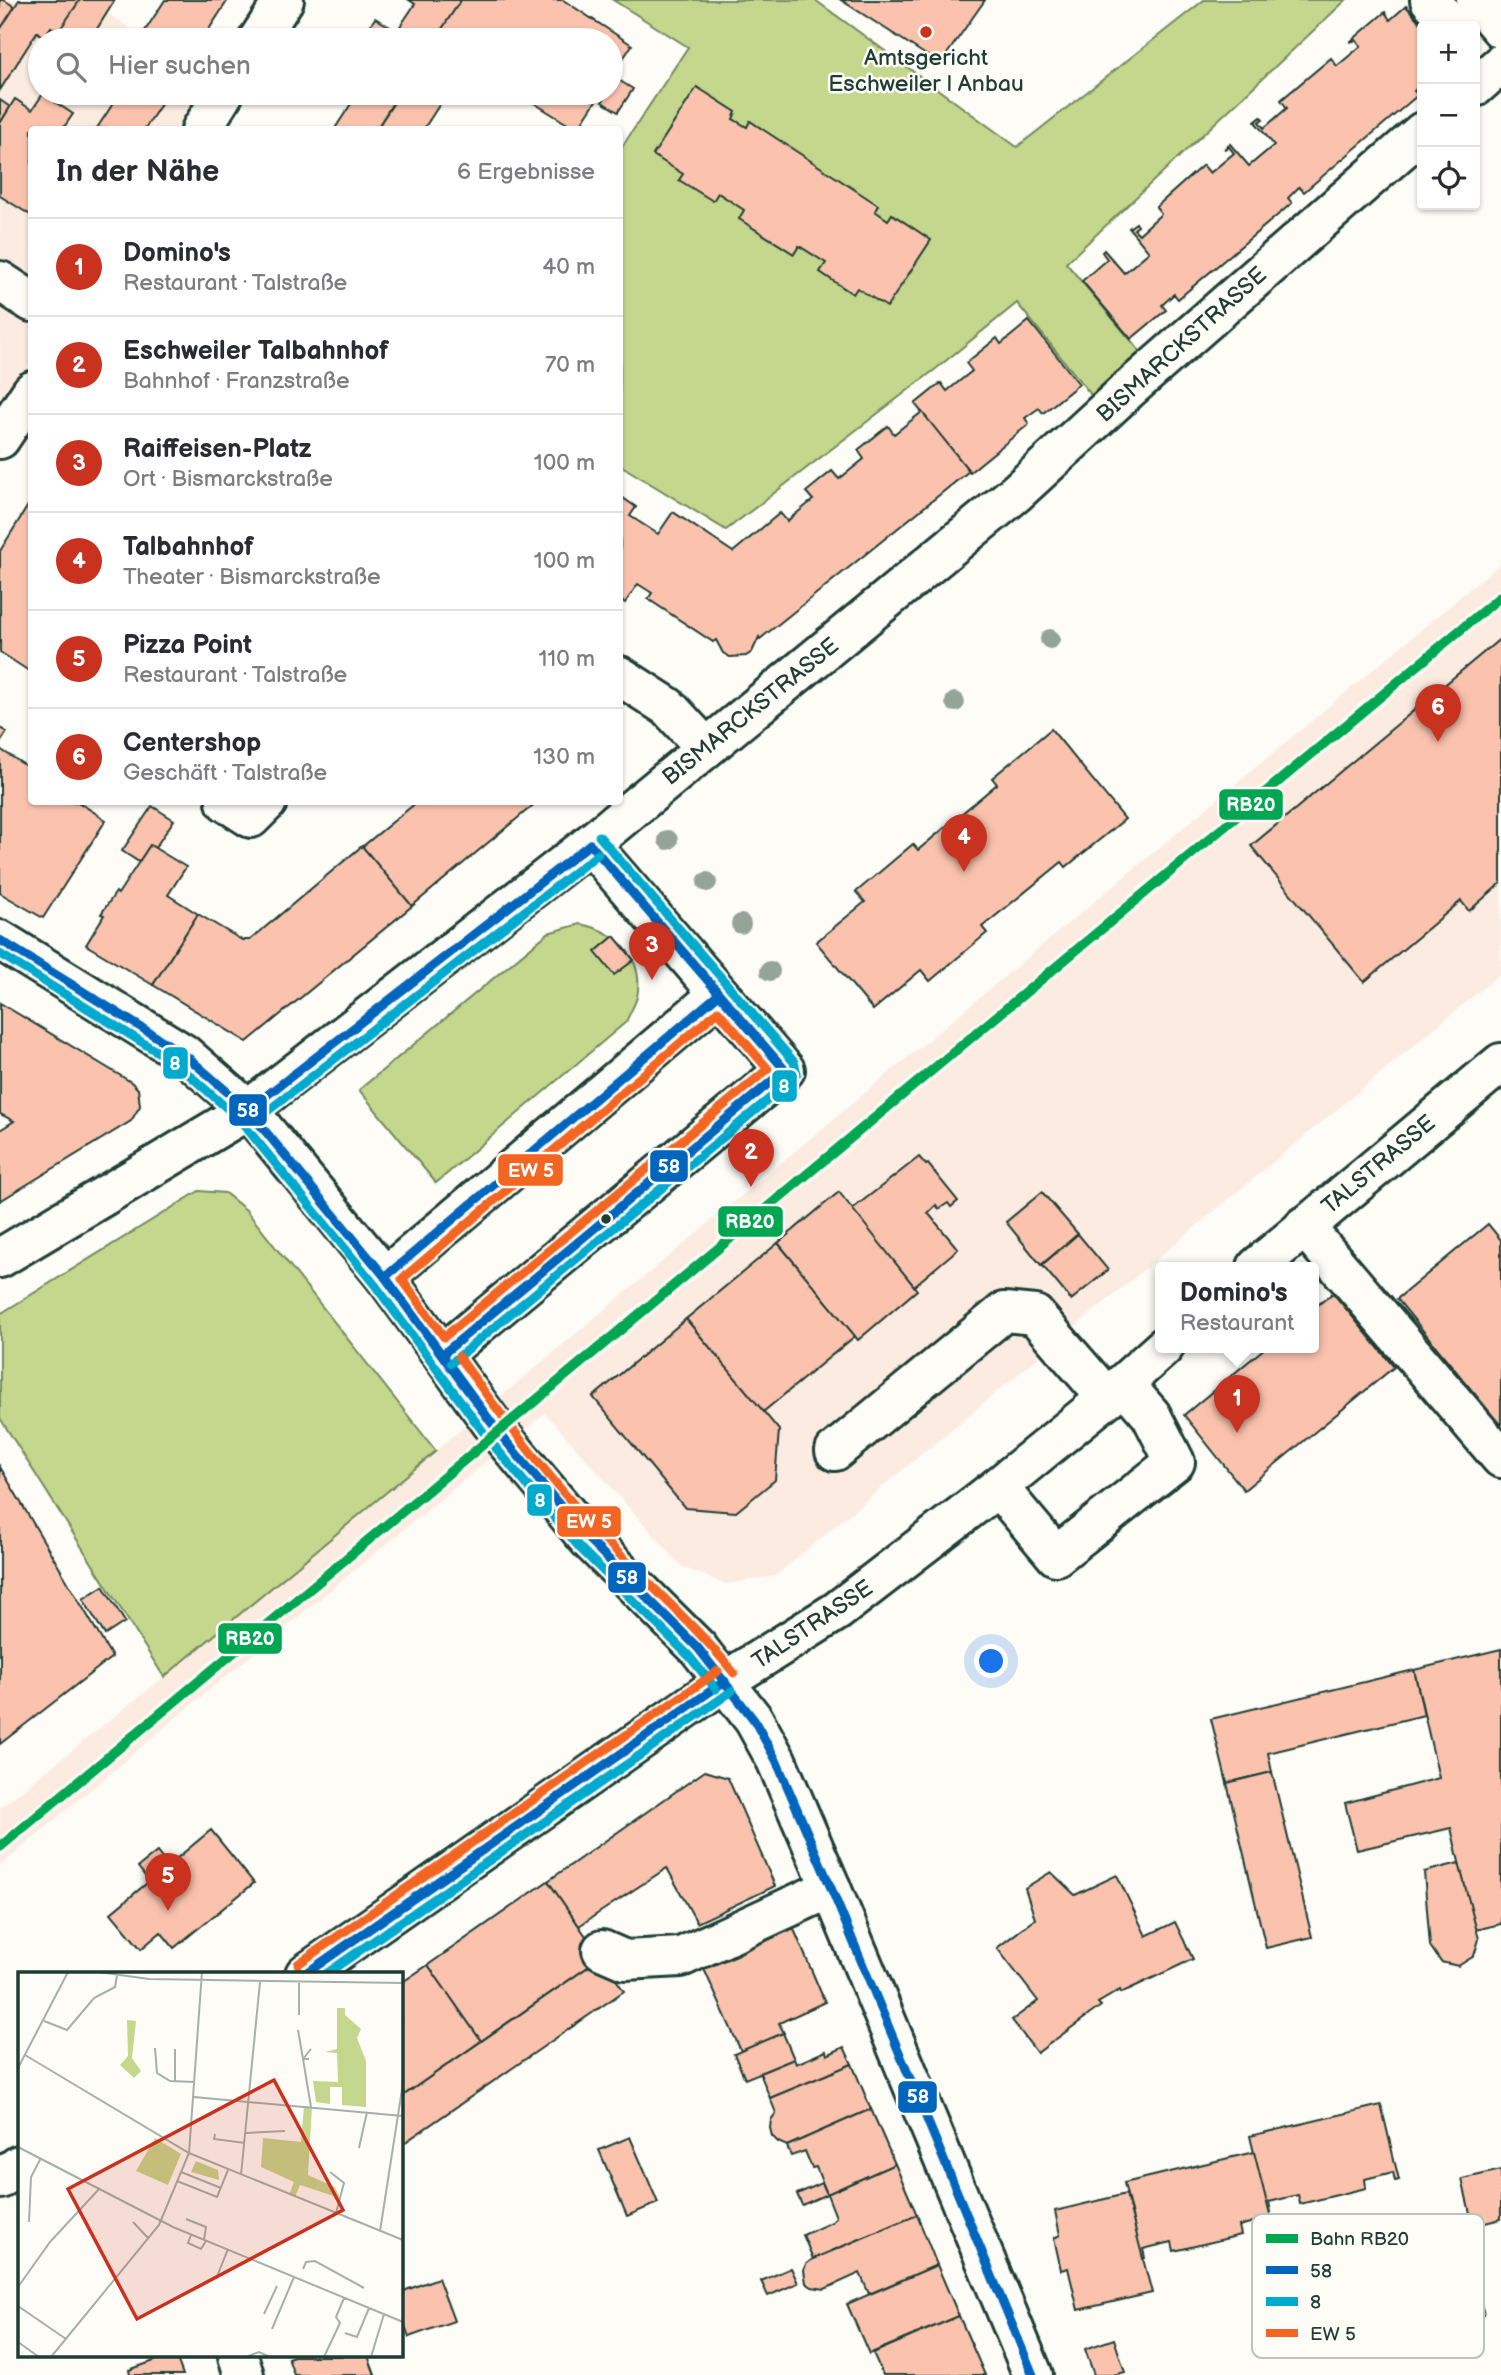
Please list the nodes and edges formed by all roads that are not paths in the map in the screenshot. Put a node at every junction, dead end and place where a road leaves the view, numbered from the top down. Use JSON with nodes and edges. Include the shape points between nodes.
{"nodes":[{"id":1,"x":284,"y":0,"type":"edge"},
{"id":2,"x":1430,"y":0,"type":"edge"},
{"id":3,"x":1476,"y":0,"type":"edge"},
{"id":4,"x":1449,"y":21,"type":"edge"},
{"id":5,"x":266,"y":28,"type":"edge"},
{"id":6,"x":1501,"y":29,"type":"edge"},
{"id":7,"x":217,"y":105,"type":"edge"},
{"id":8,"x":203,"y":126,"type":"edge"},
{"id":9,"x":1417,"y":136,"type":"edge"},
{"id":10,"x":0,"y":281,"type":"edge"},
{"id":11,"x":28,"y":299,"type":"edge"},
{"id":12,"x":28,"y":397,"type":"edge"},
{"id":13,"x":0,"y":439,"type":"edge"},
{"id":14,"x":623,"y":678,"type":"edge"},
{"id":15,"x":705,"y":747,"type":"junction"},
{"id":16,"x":231,"y":805,"type":"edge"},
{"id":17,"x":264,"y":805,"type":"edge"},
{"id":18,"x":590,"y":844,"type":"junction"},
{"id":19,"x":0,"y":940,"type":"edge"},
{"id":20,"x":719,"y":993,"type":"junction"},
{"id":21,"x":1501,"y":1063,"type":"edge"},
{"id":22,"x":248,"y":1110,"type":"junction"},
{"id":23,"x":1304,"y":1226,"type":"junction"},
{"id":24,"x":0,"y":1258,"type":"edge"},
{"id":25,"x":1263,"y":1262,"type":"edge"},
{"id":26,"x":385,"y":1277,"type":"junction"},
{"id":27,"x":1157,"y":1353,"type":"edge"},
{"id":28,"x":443,"y":1354,"type":"junction"},
{"id":29,"x":1116,"y":1391,"type":"junction"},
{"id":30,"x":835,"y":1451,"type":"dead end"},
{"id":31,"x":1501,"y":1458,"type":"edge"},
{"id":32,"x":998,"y":1487,"type":"junction"},
{"id":33,"x":725,"y":1681,"type":"junction"},
{"id":34,"x":831,"y":1888,"type":"junction"},
{"id":35,"x":603,"y":1950,"type":"dead end"},
{"id":36,"x":308,"y":1972,"type":"edge"},
{"id":37,"x":18,"y":2166,"type":"edge"},
{"id":38,"x":0,"y":2179,"type":"edge"},
{"id":39,"x":239,"y":2358,"type":"edge"},
{"id":40,"x":244,"y":2375,"type":"edge"},
{"id":41,"x":1033,"y":2375,"type":"edge"}],
"edges":[{"from":1,"to":5,"type":"street"},
{"from":2,"to":4,"type":"street"},
{"from":3,"to":6,"type":"street"},
{"from":7,"to":8,"type":"street"},
{"from":9,"to":15,"type":"street","name":"BISMARCKSTRASSE","via":[[1016,493]]},
{"from":10,"to":11,"type":"street"},
{"from":12,"to":13,"type":"street"},
{"from":14,"to":15,"type":"street","via":[[668,707]]},
{"from":15,"to":18,"type":"street","name":"BISMARCKSTRASSE"},
{"from":16,"to":17,"type":"street","via":[[251,818]]},
{"from":18,"to":20,"type":"street"},
{"from":18,"to":22,"type":"street","name":"BISMARCKSTRASSE"},
{"from":19,"to":22,"type":"street","via":[[184,1054]]},
{"from":20,"to":26,"type":"street"},
{"from":20,"to":28,"type":"street","via":[[785,1070]]},
{"from":21,"to":23,"type":"street","name":"TALSTRASSE"},
{"from":22,"to":24,"type":"street","name":"BISMARCKSTRASSE"},
{"from":22,"to":26,"type":"street"},
{"from":23,"to":25,"type":"street","name":"TALSTRASSE"},
{"from":23,"to":31,"type":"street"},
{"from":26,"to":28,"type":"street"},
{"from":27,"to":29,"type":"street","name":"TALSTRASSE"},
{"from":28,"to":33,"type":"street","via":[[484,1415],[589,1539]]},
{"from":29,"to":30,"type":"street","via":[[1035,1315],[1004,1312]]},
{"from":29,"to":32,"type":"street","name":"TALSTRASSE"},
{"from":29,"to":32,"type":"street","via":[[1151,1415],[1175,1462],[1056,1556]]},
{"from":32,"to":33,"type":"street","name":"TALSTRASSE","via":[[837,1611]]},
{"from":33,"to":34,"type":"street","via":[[776,1760]]},
{"from":33,"to":36,"type":"street","name":"TALSTRASSE"},
{"from":34,"to":35,"type":"street","via":[[681,1957],[625,1961]]},
{"from":34,"to":41,"type":"street"},
{"from":37,"to":38,"type":"street"},
{"from":39,"to":40,"type":"street"}]}
